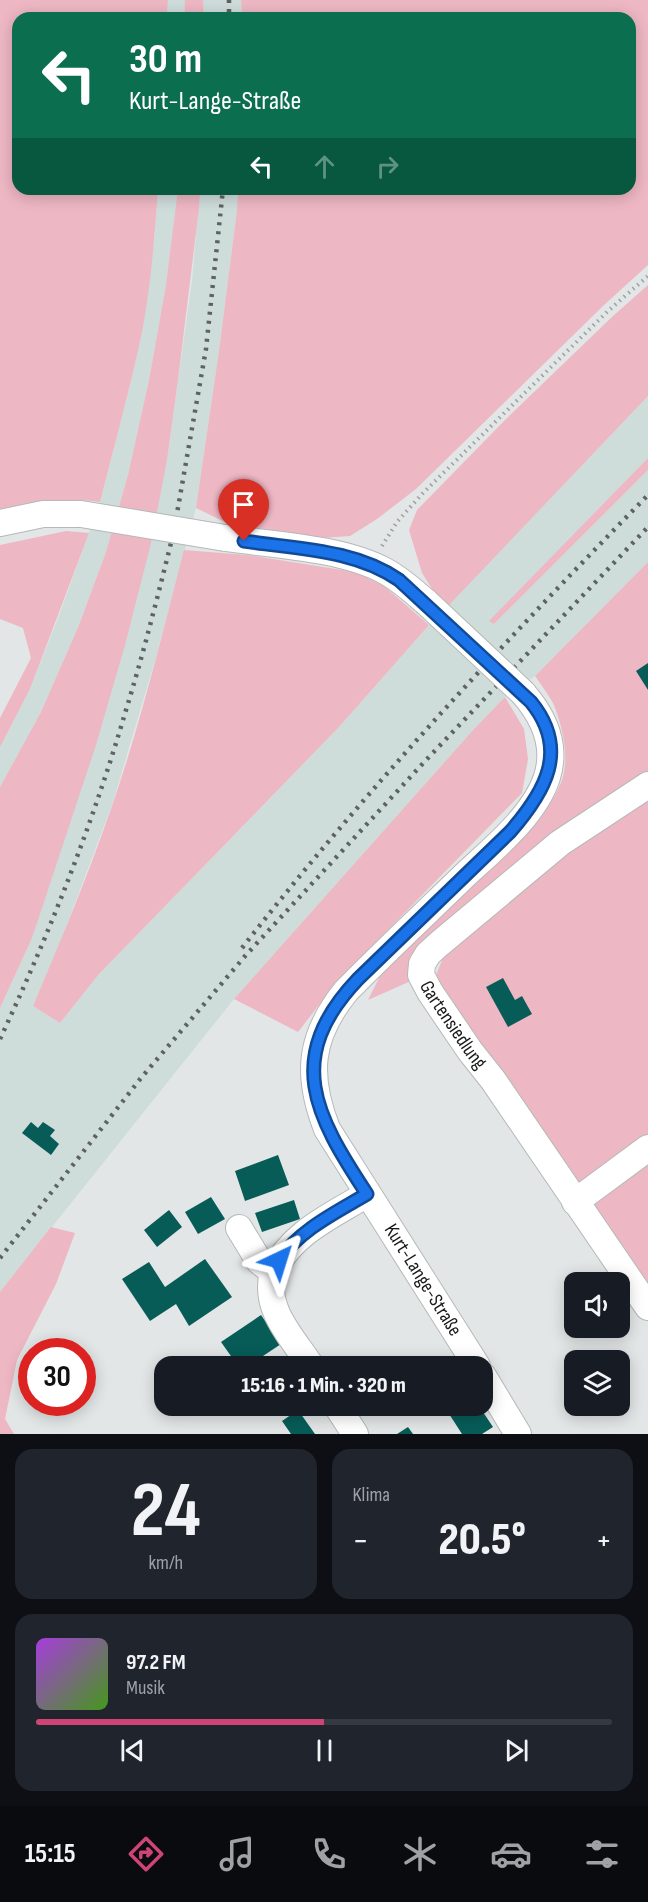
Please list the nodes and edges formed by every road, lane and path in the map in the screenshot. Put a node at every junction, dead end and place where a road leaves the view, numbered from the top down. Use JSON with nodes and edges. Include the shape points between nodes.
{"nodes":[{"id":1,"x":648,"y":276,"type":"edge"},
{"id":2,"x":398,"y":522,"type":"dead end"},
{"id":3,"x":0,"y":523,"type":"edge"},
{"id":4,"x":648,"y":784,"type":"edge"},
{"id":5,"x":648,"y":1148,"type":"edge"},
{"id":6,"x":367,"y":1194,"type":"junction"},
{"id":7,"x":575,"y":1202,"type":"junction"},
{"id":8,"x":239,"y":1228,"type":"dead end"},
{"id":9,"x":273,"y":1272,"type":"junction"},
{"id":10,"x":648,"y":1307,"type":"edge"},
{"id":11,"x":305,"y":1356,"type":"edge"},
{"id":12,"x":471,"y":1356,"type":"edge"},
{"id":13,"x":493,"y":1393,"type":"edge"},
{"id":14,"x":343,"y":1416,"type":"edge"},
{"id":15,"x":355,"y":1434,"type":"edge"},
{"id":16,"x":518,"y":1434,"type":"edge"}],
"edges":[{"from":1,"to":2,"type":"path","via":[[501,416]]},
{"from":3,"to":6,"type":"street","name":"Kurt-Lange-Straße","bridge":true,"via":[[43,514],[81,514],[362,561],[388,572],[426,602],[540,712],[549,741],[550,767],[534,802],[510,832],[358,979],[335,1006],[320,1034],[314,1062],[316,1095],[327,1129]]},
{"from":4,"to":7,"type":"street","name":"Gartensiedlung","via":[[560,843],[446,938],[422,964],[421,975],[430,992]]},
{"from":5,"to":7,"type":"street"},
{"from":6,"to":9,"type":"street","via":[[296,1239]]},
{"from":6,"to":12,"type":"street","name":"Kurt-Lange-Straße"},
{"from":7,"to":10,"type":"street","name":"Gartensiedlung"},
{"from":8,"to":9,"type":"street","via":[[258,1261]]},
{"from":9,"to":11,"type":"street","via":[[271,1303]]},
{"from":13,"to":16,"type":"street"},
{"from":14,"to":15,"type":"street"}]}
